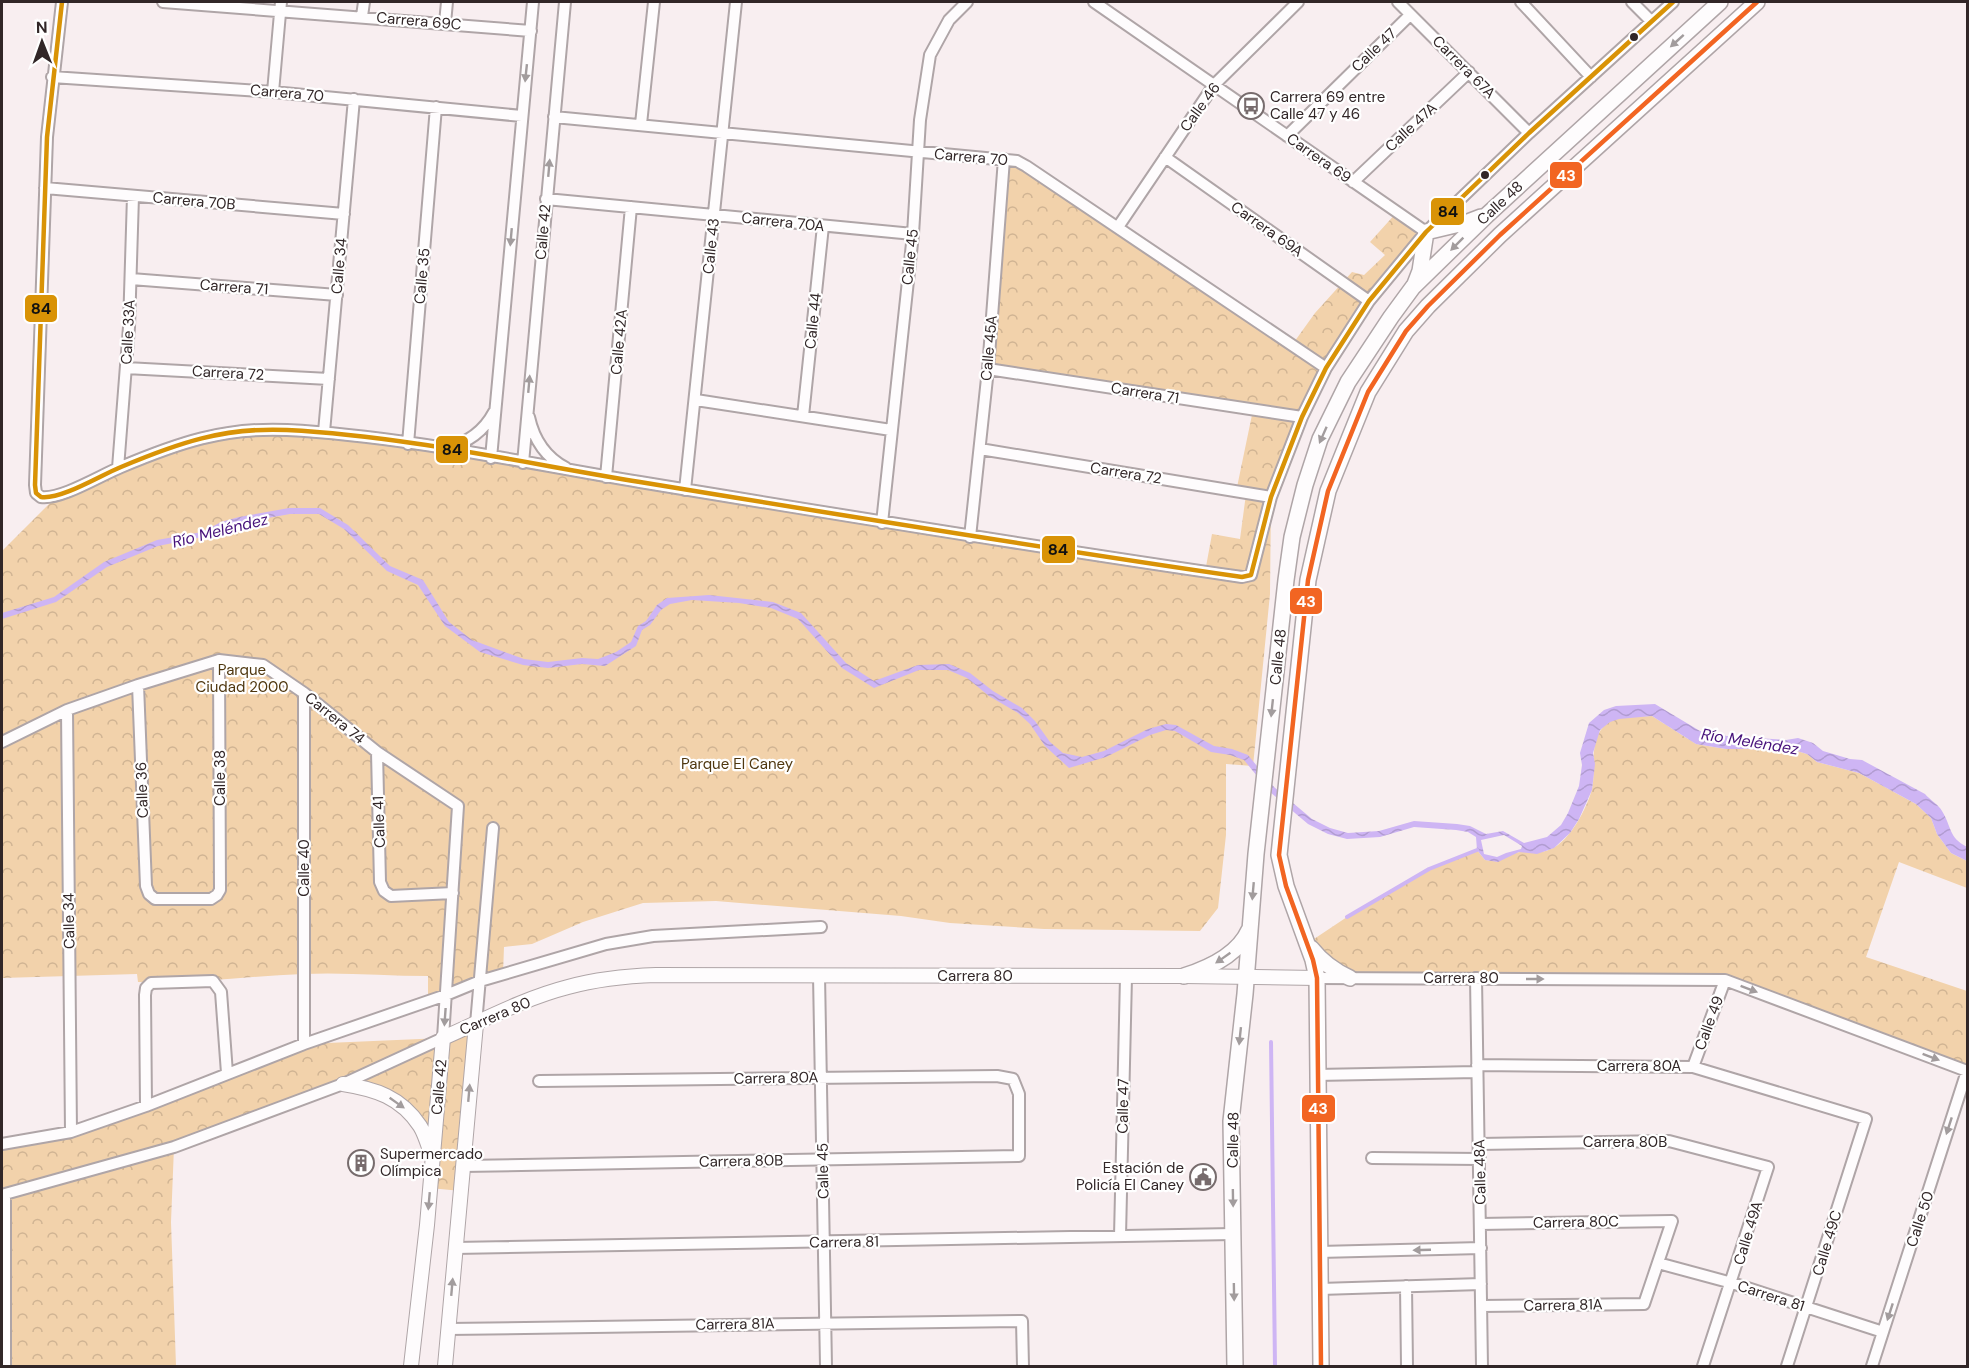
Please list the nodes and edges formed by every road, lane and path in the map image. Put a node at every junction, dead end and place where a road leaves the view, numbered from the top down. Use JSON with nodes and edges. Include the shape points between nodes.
{"nodes":[{"id":1,"x":62,"y":2,"type":"edge"},
{"id":2,"x":163,"y":2,"type":"edge"},
{"id":3,"x":364,"y":2,"type":"edge"},
{"id":4,"x":447,"y":2,"type":"edge"},
{"id":5,"x":533,"y":2,"type":"edge"},
{"id":6,"x":565,"y":2,"type":"edge"},
{"id":7,"x":654,"y":2,"type":"edge"},
{"id":8,"x":736,"y":2,"type":"edge"},
{"id":9,"x":966,"y":2,"type":"edge"},
{"id":10,"x":1095,"y":2,"type":"edge"},
{"id":11,"x":1298,"y":2,"type":"edge"},
{"id":12,"x":1398,"y":2,"type":"edge"},
{"id":13,"x":1521,"y":2,"type":"edge"},
{"id":14,"x":1632,"y":2,"type":"edge"},
{"id":15,"x":1673,"y":2,"type":"edge"},
{"id":16,"x":1720,"y":2,"type":"edge"},
{"id":17,"x":1757,"y":2,"type":"edge"},
{"id":18,"x":281,"y":6,"type":"edge"},
{"id":19,"x":1410,"y":15,"type":"junction"},
{"id":20,"x":362,"y":16,"type":"junction"},
{"id":21,"x":1651,"y":21,"type":"junction"},
{"id":22,"x":445,"y":23,"type":"junction"},
{"id":23,"x":531,"y":31,"type":"junction"},
{"id":24,"x":1469,"y":72,"type":"junction"},
{"id":25,"x":52,"y":77,"type":"junction"},
{"id":26,"x":1591,"y":77,"type":"junction"},
{"id":27,"x":1214,"y":85,"type":"junction"},
{"id":28,"x":273,"y":92,"type":"junction"},
{"id":29,"x":354,"y":99,"type":"junction"},
{"id":30,"x":436,"y":107,"type":"junction"},
{"id":31,"x":522,"y":116,"type":"junction"},
{"id":32,"x":554,"y":117,"type":"junction"},
{"id":33,"x":641,"y":124,"type":"junction"},
{"id":34,"x":724,"y":132,"type":"junction"},
{"id":35,"x":1529,"y":133,"type":"junction"},
{"id":36,"x":1287,"y":136,"type":"junction"},
{"id":37,"x":918,"y":152,"type":"junction"},
{"id":38,"x":1165,"y":157,"type":"junction"},
{"id":39,"x":1004,"y":159,"type":"junction"},
{"id":40,"x":1353,"y":182,"type":"junction"},
{"id":41,"x":45,"y":188,"type":"junction"},
{"id":42,"x":133,"y":196,"type":"junction"},
{"id":43,"x":546,"y":199,"type":"junction"},
{"id":44,"x":631,"y":207,"type":"junction"},
{"id":45,"x":344,"y":214,"type":"junction"},
{"id":46,"x":714,"y":215,"type":"junction"},
{"id":47,"x":1487,"y":215,"type":"junction"},
{"id":48,"x":823,"y":226,"type":"junction"},
{"id":49,"x":1118,"y":227,"type":"junction"},
{"id":50,"x":1426,"y":232,"type":"junction"},
{"id":51,"x":913,"y":234,"type":"junction"},
{"id":52,"x":131,"y":279,"type":"junction"},
{"id":53,"x":1413,"y":287,"type":"junction"},
{"id":54,"x":337,"y":295,"type":"junction"},
{"id":55,"x":1370,"y":300,"type":"junction"},
{"id":56,"x":126,"y":368,"type":"junction"},
{"id":57,"x":1326,"y":368,"type":"junction"},
{"id":58,"x":988,"y":369,"type":"junction"},
{"id":59,"x":329,"y":379,"type":"junction"},
{"id":60,"x":696,"y":400,"type":"junction"},
{"id":61,"x":496,"y":406,"type":"junction"},
{"id":62,"x":527,"y":410,"type":"junction"},
{"id":63,"x":803,"y":416,"type":"junction"},
{"id":64,"x":1302,"y":417,"type":"junction"},
{"id":65,"x":891,"y":430,"type":"junction"},
{"id":66,"x":324,"y":432,"type":"junction"},
{"id":67,"x":408,"y":444,"type":"junction"},
{"id":68,"x":443,"y":449,"type":"junction"},
{"id":69,"x":980,"y":449,"type":"junction"},
{"id":70,"x":491,"y":458,"type":"junction"},
{"id":71,"x":523,"y":463,"type":"junction"},
{"id":72,"x":118,"y":468,"type":"junction"},
{"id":73,"x":574,"y":472,"type":"junction"},
{"id":74,"x":606,"y":477,"type":"junction"},
{"id":75,"x":685,"y":490,"type":"junction"},
{"id":76,"x":1271,"y":498,"type":"junction"},
{"id":77,"x":882,"y":524,"type":"junction"},
{"id":78,"x":970,"y":537,"type":"junction"},
{"id":79,"x":219,"y":660,"type":"junction"},
{"id":80,"x":138,"y":685,"type":"junction"},
{"id":81,"x":304,"y":693,"type":"junction"},
{"id":82,"x":67,"y":710,"type":"junction"},
{"id":83,"x":2,"y":742,"type":"edge"},
{"id":84,"x":377,"y":752,"type":"junction"},
{"id":85,"x":458,"y":806,"type":"joint"},
{"id":86,"x":493,"y":828,"type":"dead end"},
{"id":87,"x":453,"y":893,"type":"junction"},
{"id":88,"x":148,"y":894,"type":"joint"},
{"id":89,"x":821,"y":927,"type":"dead end"},
{"id":90,"x":1251,"y":927,"type":"junction"},
{"id":91,"x":1308,"y":943,"type":"junction"},
{"id":92,"x":819,"y":975,"type":"junction"},
{"id":93,"x":1184,"y":976,"type":"junction"},
{"id":94,"x":1126,"y":977,"type":"junction"},
{"id":95,"x":1246,"y":977,"type":"junction"},
{"id":96,"x":1317,"y":978,"type":"junction"},
{"id":97,"x":1350,"y":978,"type":"junction"},
{"id":98,"x":1476,"y":978,"type":"junction"},
{"id":99,"x":1725,"y":980,"type":"junction"},
{"id":100,"x":480,"y":981,"type":"junction"},
{"id":101,"x":446,"y":995,"type":"junction"},
{"id":102,"x":476,"y":1024,"type":"junction"},
{"id":103,"x":443,"y":1038,"type":"junction"},
{"id":104,"x":304,"y":1044,"type":"junction"},
{"id":105,"x":1693,"y":1067,"type":"junction"},
{"id":106,"x":1477,"y":1068,"type":"junction"},
{"id":107,"x":1967,"y":1071,"type":"edge"},
{"id":108,"x":227,"y":1073,"type":"junction"},
{"id":109,"x":1316,"y":1075,"type":"junction"},
{"id":110,"x":822,"y":1077,"type":"junction"},
{"id":111,"x":539,"y":1081,"type":"dead end"},
{"id":112,"x":343,"y":1084,"type":"junction"},
{"id":113,"x":146,"y":1106,"type":"junction"},
{"id":114,"x":1866,"y":1119,"type":"joint"},
{"id":115,"x":71,"y":1132,"type":"junction"},
{"id":116,"x":2,"y":1144,"type":"edge"},
{"id":117,"x":1479,"y":1144,"type":"junction"},
{"id":118,"x":432,"y":1156,"type":"junction"},
{"id":119,"x":1019,"y":1156,"type":"joint"},
{"id":120,"x":1372,"y":1158,"type":"dead end"},
{"id":121,"x":823,"y":1159,"type":"junction"},
{"id":122,"x":1480,"y":1159,"type":"junction"},
{"id":123,"x":463,"y":1166,"type":"junction"},
{"id":124,"x":1768,"y":1167,"type":"joint"},
{"id":125,"x":1480,"y":1224,"type":"junction"},
{"id":126,"x":1233,"y":1234,"type":"junction"},
{"id":127,"x":1120,"y":1236,"type":"junction"},
{"id":128,"x":824,"y":1242,"type":"junction"},
{"id":129,"x":455,"y":1248,"type":"junction"},
{"id":130,"x":1481,"y":1248,"type":"junction"},
{"id":131,"x":1319,"y":1252,"type":"junction"},
{"id":132,"x":1658,"y":1263,"type":"junction"},
{"id":133,"x":1732,"y":1283,"type":"junction"},
{"id":134,"x":1481,"y":1284,"type":"junction"},
{"id":135,"x":1406,"y":1286,"type":"junction"},
{"id":136,"x":1320,"y":1289,"type":"junction"},
{"id":137,"x":1481,"y":1306,"type":"junction"},
{"id":138,"x":1807,"y":1308,"type":"junction"},
{"id":139,"x":826,"y":1323,"type":"junction"},
{"id":140,"x":448,"y":1329,"type":"junction"},
{"id":141,"x":1884,"y":1332,"type":"junction"},
{"id":142,"x":5,"y":1366,"type":"edge"},
{"id":143,"x":411,"y":1366,"type":"edge"},
{"id":144,"x":445,"y":1366,"type":"edge"},
{"id":145,"x":826,"y":1366,"type":"edge"},
{"id":146,"x":1023,"y":1366,"type":"edge"},
{"id":147,"x":1235,"y":1366,"type":"edge"},
{"id":148,"x":1321,"y":1366,"type":"edge"},
{"id":149,"x":1407,"y":1366,"type":"edge"},
{"id":150,"x":1482,"y":1366,"type":"edge"},
{"id":151,"x":1703,"y":1366,"type":"edge"},
{"id":152,"x":1787,"y":1366,"type":"edge"},
{"id":153,"x":1872,"y":1366,"type":"edge"}],
"edges":[{"from":1,"to":25,"type":"street"},
{"from":2,"to":18,"type":"street","name":"Carrera 69C"},
{"from":3,"to":20,"type":"street"},
{"from":4,"to":22,"type":"street"},
{"from":5,"to":23,"type":"street","name":"Calle 42"},
{"from":6,"to":32,"type":"street","name":"Calle 42"},
{"from":7,"to":33,"type":"street"},
{"from":8,"to":34,"type":"street","name":"Calle 43"},
{"from":9,"to":37,"type":"street","name":"Calle 45","via":[[949,20],[930,55]]},
{"from":10,"to":27,"type":"street","name":"Carrera 69"},
{"from":11,"to":27,"type":"street","name":"Calle 46"},
{"from":12,"to":19,"type":"street","name":"Carrera 67A"},
{"from":13,"to":26,"type":"street"},
{"from":14,"to":21,"type":"street"},
{"from":15,"to":21,"type":"street","name":"Calle 48"},
{"from":16,"to":47,"type":"main road","name":"Calle 48","one_way":true},
{"from":17,"to":91,"type":"main road","name":"Calle 48","via":[[1500,235],[1428,306],[1406,331],[1368,392],[1328,491],[1308,580],[1279,855],[1286,886]]},
{"from":18,"to":20,"type":"street","name":"Carrera 69C"},
{"from":18,"to":28,"type":"street"},
{"from":19,"to":24,"type":"street","name":"Carrera 67A"},
{"from":19,"to":36,"type":"street","name":"Calle 47"},
{"from":20,"to":22,"type":"street","name":"Carrera 69C"},
{"from":21,"to":26,"type":"street","name":"Calle 48"},
{"from":22,"to":23,"type":"street","name":"Carrera 69C"},
{"from":23,"to":31,"type":"street","name":"Calle 42","one_way":true},
{"from":24,"to":35,"type":"street","name":"Carrera 67A"},
{"from":24,"to":40,"type":"street","name":"Calle 47A"},
{"from":25,"to":28,"type":"street","name":"Carrera 70"},
{"from":25,"to":41,"type":"street"},
{"from":26,"to":35,"type":"street","name":"Calle 48"},
{"from":27,"to":36,"type":"street","name":"Carrera 69"},
{"from":27,"to":38,"type":"street","name":"Calle 46"},
{"from":28,"to":29,"type":"street","name":"Carrera 70"},
{"from":29,"to":30,"type":"street","name":"Carrera 70"},
{"from":29,"to":45,"type":"street","name":"Calle 34"},
{"from":30,"to":31,"type":"street","name":"Carrera 70"},
{"from":30,"to":67,"type":"street","name":"Calle 35"},
{"from":31,"to":61,"type":"street","name":"Calle 42","one_way":true},
{"from":32,"to":33,"type":"street","name":"Carrera 70"},
{"from":43,"to":32,"type":"street","name":"Calle 42","one_way":true},
{"from":33,"to":34,"type":"street","name":"Carrera 70"},
{"from":34,"to":37,"type":"street","name":"Carrera 70"},
{"from":34,"to":46,"type":"street","name":"Calle 43"},
{"from":35,"to":50,"type":"street","name":"Calle 48"},
{"from":36,"to":40,"type":"street","name":"Carrera 69"},
{"from":37,"to":39,"type":"street","name":"Carrera 70"},
{"from":37,"to":51,"type":"street","name":"Calle 45"},
{"from":38,"to":49,"type":"street","name":"Calle 46"},
{"from":38,"to":55,"type":"street","name":"Carrera 69A"},
{"from":39,"to":49,"type":"street","name":"Carrera 70","via":[[1026,166]]},
{"from":39,"to":58,"type":"street","name":"Calle 45A"},
{"from":40,"to":50,"type":"street","name":"Carrera 69"},
{"from":41,"to":42,"type":"street","name":"Carrera 70B"},
{"from":41,"to":72,"type":"street","via":[[35,490],[45,498],[57,496]]},
{"from":42,"to":45,"type":"street","name":"Carrera 70B"},
{"from":42,"to":52,"type":"street","name":"Calle 33A"},
{"from":43,"to":44,"type":"street","name":"Carrera 70A"},
{"from":62,"to":43,"type":"street","name":"Calle 42","one_way":true},
{"from":44,"to":46,"type":"street","name":"Carrera 70A"},
{"from":44,"to":74,"type":"street","name":"Calle 42A"},
{"from":45,"to":54,"type":"street","name":"Calle 34"},
{"from":46,"to":48,"type":"street","name":"Carrera 70A"},
{"from":46,"to":60,"type":"street","name":"Calle 43"},
{"from":47,"to":50,"type":"main road"},
{"from":47,"to":53,"type":"main road","name":"Calle 48","one_way":true},
{"from":48,"to":51,"type":"street","name":"Carrera 70A"},
{"from":48,"to":63,"type":"street","name":"Calle 44"},
{"from":49,"to":57,"type":"street","name":"Carrera 70"},
{"from":50,"to":53,"type":"main road","via":[[1420,271]]},
{"from":50,"to":55,"type":"street","name":"Calle 48"},
{"from":51,"to":65,"type":"street","name":"Calle 45"},
{"from":52,"to":54,"type":"street","name":"Carrera 71"},
{"from":52,"to":56,"type":"street","name":"Calle 33A"},
{"from":53,"to":90,"type":"main road","name":"Calle 48","one_way":true,"via":[[1348,382],[1320,439],[1305,485],[1292,537]]},
{"from":54,"to":59,"type":"street","name":"Calle 34"},
{"from":55,"to":57,"type":"street","name":"Calle 48"},
{"from":56,"to":59,"type":"street","name":"Carrera 72"},
{"from":56,"to":72,"type":"street","name":"Calle 33A"},
{"from":57,"to":64,"type":"street","name":"Calle 48"},
{"from":58,"to":64,"type":"street","name":"Carrera 71"},
{"from":58,"to":69,"type":"street","name":"Calle 45A"},
{"from":59,"to":66,"type":"street","name":"Calle 34"},
{"from":60,"to":63,"type":"street"},
{"from":60,"to":75,"type":"street","name":"Calle 43"},
{"from":61,"to":68,"type":"street","via":[[476,434]]},
{"from":61,"to":70,"type":"street","name":"Calle 42"},
{"from":62,"to":71,"type":"street","name":"Calle 42"},
{"from":62,"to":73,"type":"street","via":[[544,451]]},
{"from":63,"to":65,"type":"street"},
{"from":64,"to":76,"type":"street","name":"Calle 48"},
{"from":65,"to":77,"type":"street","name":"Calle 45"},
{"from":66,"to":67,"type":"street"},
{"from":66,"to":72,"type":"street","via":[[220,433]]},
{"from":67,"to":68,"type":"street"},
{"from":68,"to":70,"type":"street"},
{"from":69,"to":76,"type":"street","name":"Carrera 72"},
{"from":69,"to":78,"type":"street","name":"Calle 45A"},
{"from":70,"to":71,"type":"street"},
{"from":71,"to":73,"type":"street"},
{"from":73,"to":74,"type":"street"},
{"from":74,"to":75,"type":"street"},
{"from":75,"to":77,"type":"street"},
{"from":76,"to":78,"type":"street","name":"Calle 48","via":[[1251,574],[1242,577]]},
{"from":77,"to":78,"type":"street"},
{"from":79,"to":80,"type":"street","name":"Carrera 74"},
{"from":79,"to":81,"type":"street","name":"Carrera 74","via":[[264,665]]},
{"from":79,"to":88,"type":"street","name":"Calle 38","via":[[220,890],[211,899],[155,899]]},
{"from":80,"to":82,"type":"street","name":"Carrera 74"},
{"from":80,"to":88,"type":"street","name":"Calle 36"},
{"from":81,"to":84,"type":"street","name":"Carrera 74"},
{"from":81,"to":104,"type":"street","name":"Calle 40"},
{"from":82,"to":83,"type":"street","name":"Carrera 74"},
{"from":82,"to":115,"type":"street","name":"Calle 34"},
{"from":84,"to":85,"type":"street","name":"Carrera 74"},
{"from":84,"to":87,"type":"street","name":"Calle 41","via":[[380,882],[384,891],[391,896]]},
{"from":85,"to":87,"type":"street","name":"Calle 42"},
{"from":86,"to":100,"type":"street","name":"Calle 42"},
{"from":87,"to":101,"type":"street","name":"Calle 42"},
{"from":89,"to":100,"type":"street","via":[[653,936],[606,944]]},
{"from":90,"to":93,"type":"main road","one_way":true,"via":[[1229,954]]},
{"from":90,"to":95,"type":"main road","name":"Calle 48"},
{"from":91,"to":96,"type":"main road","name":"Calle 48"},
{"from":91,"to":97,"type":"main road","via":[[1320,960]]},
{"from":92,"to":94,"type":"street","name":"Carrera 80"},
{"from":92,"to":102,"type":"street","name":"Carrera 80","via":[[618,977],[568,987],[520,1003]]},
{"from":92,"to":110,"type":"street","name":"Calle 45"},
{"from":93,"to":94,"type":"street","name":"Carrera 80"},
{"from":93,"to":95,"type":"street","name":"Carrera 80"},
{"from":94,"to":127,"type":"street","name":"Calle 47"},
{"from":95,"to":96,"type":"street","name":"Carrera 80"},
{"from":95,"to":126,"type":"main road","name":"Calle 48","one_way":true,"via":[[1231,1121]]},
{"from":96,"to":97,"type":"street","name":"Carrera 80"},
{"from":96,"to":109,"type":"main road","name":"Calle 48"},
{"from":97,"to":98,"type":"street","name":"Carrera 80"},
{"from":98,"to":99,"type":"street","name":"Carrera 80","one_way":true},
{"from":98,"to":106,"type":"street","name":"Calle 48A"},
{"from":99,"to":105,"type":"street","name":"Calle 49"},
{"from":99,"to":107,"type":"street","name":"Carrera 80","one_way":true},
{"from":100,"to":101,"type":"street"},
{"from":100,"to":102,"type":"street","name":"Calle 42"},
{"from":101,"to":103,"type":"street","name":"Calle 42","one_way":true},
{"from":101,"to":104,"type":"street"},
{"from":102,"to":103,"type":"street","name":"Carrera 80"},
{"from":123,"to":102,"type":"street","name":"Calle 42","one_way":true},
{"from":103,"to":112,"type":"street","name":"Carrera 80"},
{"from":103,"to":118,"type":"street","name":"Calle 42"},
{"from":104,"to":108,"type":"street"},
{"from":105,"to":106,"type":"street","name":"Carrera 80A"},
{"from":105,"to":114,"type":"street","name":"Carrera 80A"},
{"from":106,"to":109,"type":"street","name":"Carrera 80A"},
{"from":106,"to":117,"type":"street","name":"Calle 48A"},
{"from":107,"to":141,"type":"street","name":"Calle 50","one_way":true},
{"from":108,"to":113,"type":"street"},
{"from":108,"to":113,"type":"street","via":[[218,986],[213,981],[151,983],[146,988]]},
{"from":109,"to":131,"type":"main road","name":"Calle 48"},
{"from":110,"to":111,"type":"street","name":"Carrera 80A"},
{"from":110,"to":119,"type":"street","name":"Carrera 80A","via":[[1013,1079],[1019,1094]]},
{"from":110,"to":121,"type":"street","name":"Calle 45"},
{"from":112,"to":118,"type":"street","one_way":true,"via":[[373,1089],[400,1104],[421,1127]]},
{"from":112,"to":142,"type":"street","name":"Carrera 80","via":[[174,1147],[5,1194]]},
{"from":113,"to":115,"type":"street"},
{"from":114,"to":138,"type":"street","name":"Calle 49C"},
{"from":115,"to":116,"type":"street"},
{"from":117,"to":122,"type":"street","name":"Calle 48A"},
{"from":117,"to":124,"type":"street","name":"Carrera 80B","via":[[1670,1141]]},
{"from":118,"to":143,"type":"street","name":"Calle 42","one_way":true},
{"from":119,"to":121,"type":"street","name":"Carrera 80B"},
{"from":120,"to":122,"type":"street"},
{"from":121,"to":123,"type":"street","name":"Carrera 80B"},
{"from":121,"to":128,"type":"street","name":"Calle 45"},
{"from":122,"to":125,"type":"street","name":"Calle 48A"},
{"from":123,"to":129,"type":"street","name":"Calle 42"},
{"from":124,"to":133,"type":"street","name":"Calle 49A"},
{"from":125,"to":130,"type":"street","name":"Calle 48A"},
{"from":125,"to":132,"type":"street","name":"Carrera 80C","via":[[1672,1221]]},
{"from":126,"to":127,"type":"street","name":"Carrera 81"},
{"from":126,"to":147,"type":"main road","name":"Calle 48","one_way":true},
{"from":127,"to":128,"type":"street","name":"Carrera 81"},
{"from":128,"to":129,"type":"street","name":"Carrera 81"},
{"from":128,"to":139,"type":"street","name":"Calle 45"},
{"from":140,"to":129,"type":"street","name":"Calle 42","one_way":true},
{"from":130,"to":131,"type":"street","one_way":true},
{"from":130,"to":134,"type":"street","name":"Calle 48A"},
{"from":131,"to":136,"type":"main road","name":"Calle 48"},
{"from":132,"to":133,"type":"street","name":"Carrera 81"},
{"from":132,"to":137,"type":"street","name":"Carrera 81A","via":[[1644,1304]]},
{"from":133,"to":138,"type":"street","name":"Carrera 81"},
{"from":133,"to":151,"type":"street","name":"Calle 49A"},
{"from":134,"to":135,"type":"street"},
{"from":134,"to":137,"type":"street","name":"Calle 48A"},
{"from":135,"to":136,"type":"street"},
{"from":135,"to":149,"type":"street"},
{"from":136,"to":148,"type":"main road","name":"Calle 48"},
{"from":137,"to":150,"type":"street","name":"Calle 48A"},
{"from":138,"to":141,"type":"street","name":"Carrera 81"},
{"from":138,"to":152,"type":"street","name":"Calle 49C"},
{"from":139,"to":140,"type":"street","name":"Carrera 81A"},
{"from":139,"to":145,"type":"street","name":"Calle 45"},
{"from":139,"to":146,"type":"street","name":"Carrera 81A","via":[[1022,1321]]},
{"from":140,"to":144,"type":"street","name":"Calle 42"},
{"from":141,"to":153,"type":"street","name":"Calle 50"}]}
